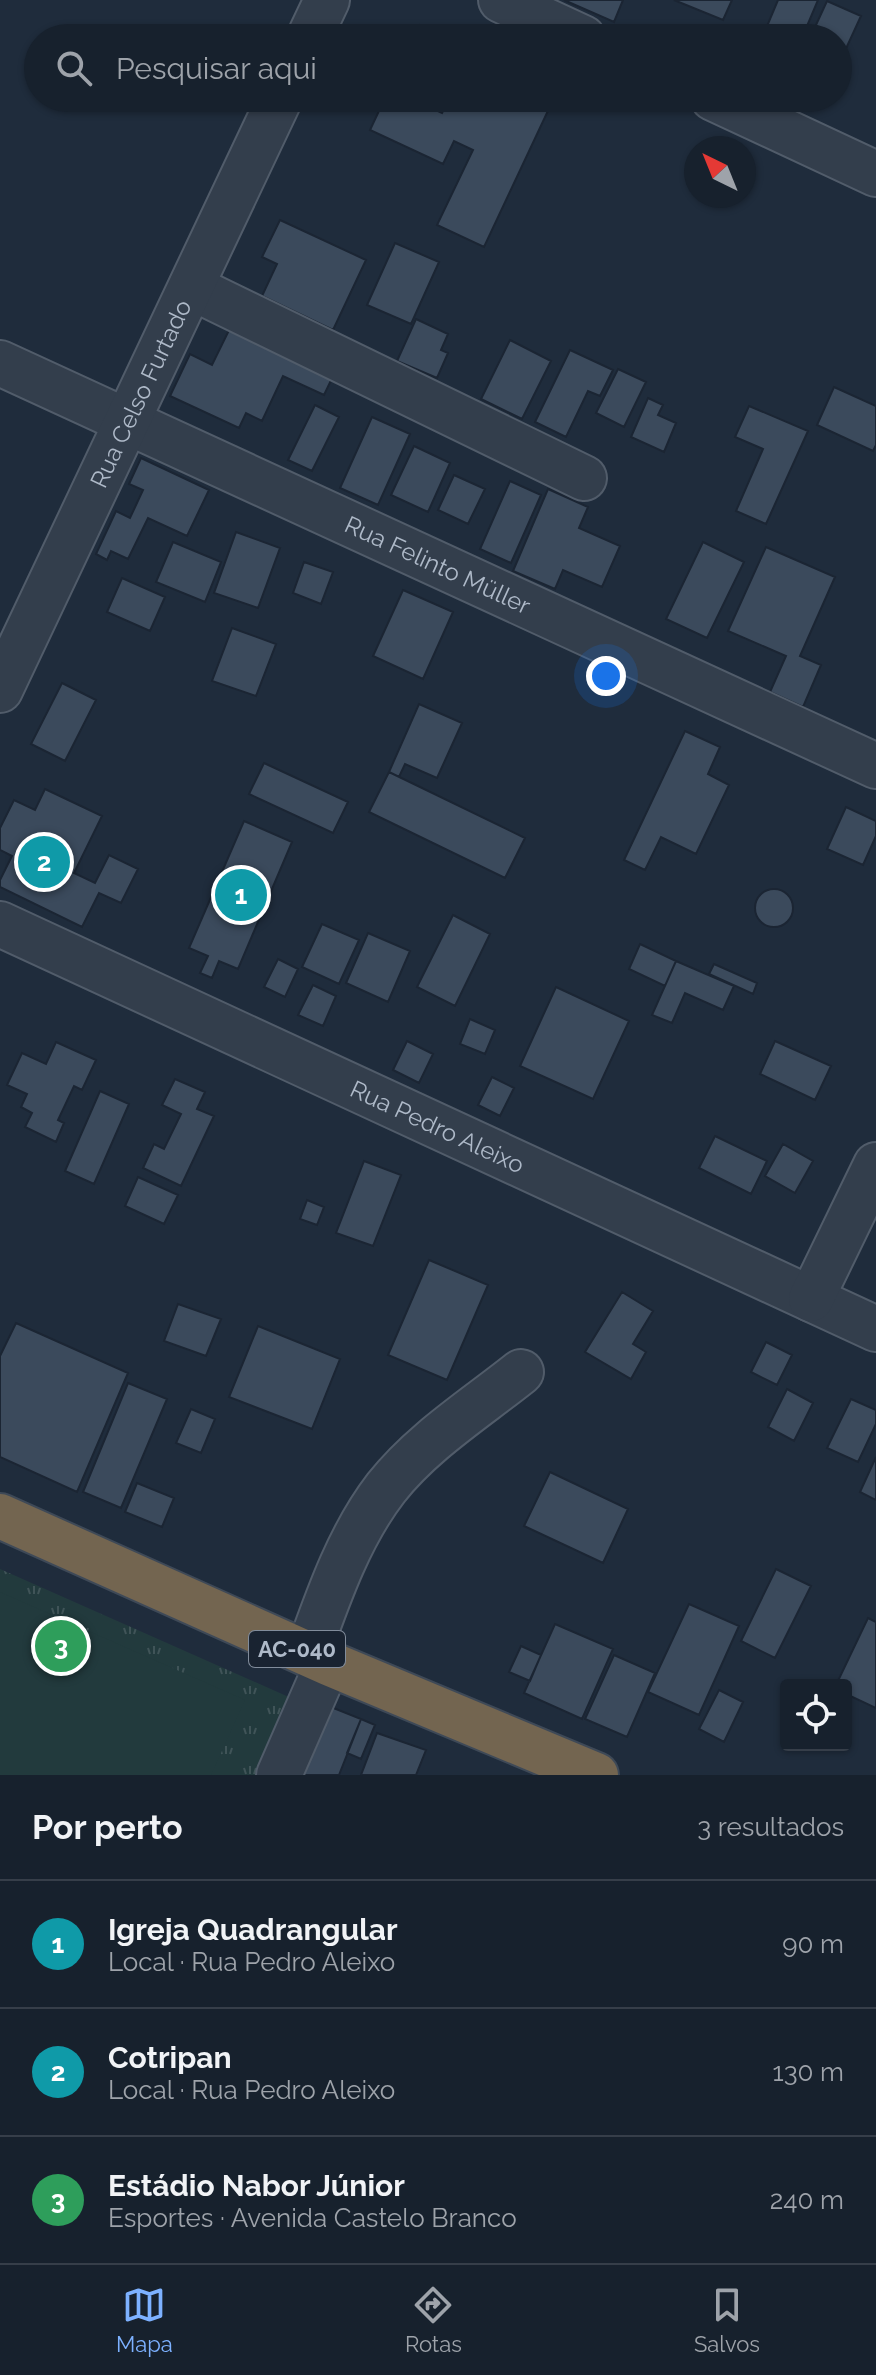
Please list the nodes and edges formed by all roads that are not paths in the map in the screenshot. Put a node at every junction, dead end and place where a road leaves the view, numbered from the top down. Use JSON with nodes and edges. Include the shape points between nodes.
{"nodes":[{"id":1,"x":327,"y":0,"type":"edge"},
{"id":2,"x":501,"y":0,"type":"edge"},
{"id":3,"x":316,"y":24,"type":"edge"},
{"id":4,"x":553,"y":24,"type":"edge"},
{"id":5,"x":273,"y":112,"type":"edge"},
{"id":6,"x":743,"y":112,"type":"edge"},
{"id":7,"x":876,"y":174,"type":"edge"},
{"id":8,"x":191,"y":287,"type":"junction"},
{"id":9,"x":0,"y":363,"type":"edge"},
{"id":10,"x":127,"y":423,"type":"junction"},
{"id":11,"x":584,"y":478,"type":"dead end"},
{"id":12,"x":0,"y":690,"type":"edge"},
{"id":13,"x":876,"y":766,"type":"edge"},
{"id":14,"x":0,"y":924,"type":"edge"},
{"id":15,"x":876,"y":1165,"type":"edge"},
{"id":16,"x":811,"y":1299,"type":"junction"},
{"id":17,"x":876,"y":1329,"type":"edge"},
{"id":18,"x":521,"y":1372,"type":"dead end"},
{"id":19,"x":0,"y":1516,"type":"edge"},
{"id":20,"x":318,"y":1658,"type":"junction"},
{"id":21,"x":279,"y":1775,"type":"edge"},
{"id":22,"x":596,"y":1775,"type":"edge"}],
"edges":[{"from":1,"to":3,"type":"street"},
{"from":2,"to":4,"type":"street"},
{"from":5,"to":8,"type":"street","name":"Rua Celso Furtado"},
{"from":6,"to":7,"type":"street"},
{"from":8,"to":10,"type":"street","name":"Rua Celso Furtado"},
{"from":8,"to":11,"type":"street"},
{"from":9,"to":10,"type":"street","name":"Rua Felinto Müller"},
{"from":10,"to":12,"type":"street","name":"Rua Celso Furtado"},
{"from":10,"to":13,"type":"street","name":"Rua Felinto Müller"},
{"from":14,"to":16,"type":"street","name":"Rua Pedro Aleixo"},
{"from":15,"to":16,"type":"street"},
{"from":16,"to":17,"type":"street","name":"Rua Pedro Aleixo"},
{"from":18,"to":20,"type":"street","via":[[415,1457],[387,1487],[362,1524],[328,1599]]},
{"from":19,"to":20,"type":"highway","number":"AC-040"},
{"from":20,"to":21,"type":"street"},
{"from":20,"to":22,"type":"highway","number":"AC-040"}]}
